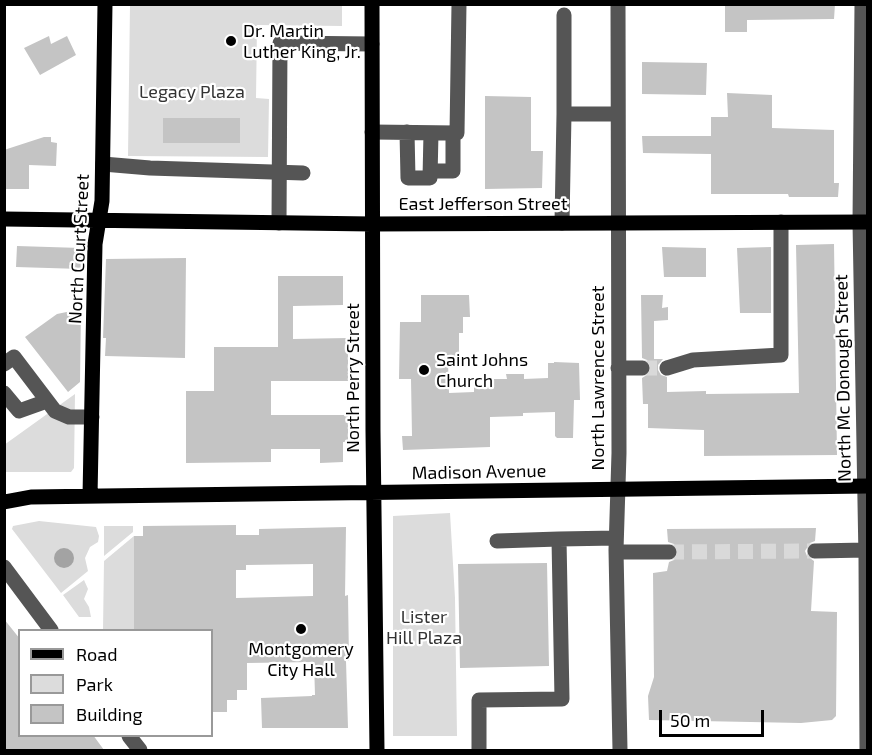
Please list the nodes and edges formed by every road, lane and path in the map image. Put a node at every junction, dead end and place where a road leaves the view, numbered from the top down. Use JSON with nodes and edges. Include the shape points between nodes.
{"nodes":[{"id":1,"x":105,"y":4,"type":"edge"},
{"id":2,"x":372,"y":4,"type":"edge"},
{"id":3,"x":459,"y":4,"type":"edge"},
{"id":4,"x":618,"y":4,"type":"edge"},
{"id":5,"x":862,"y":4,"type":"edge"},
{"id":6,"x":564,"y":15,"type":"dead end"},
{"id":7,"x":372,"y":44,"type":"junction"},
{"id":8,"x":564,"y":114,"type":"junction"},
{"id":9,"x":617,"y":114,"type":"junction"},
{"id":10,"x":372,"y":132,"type":"junction"},
{"id":11,"x":408,"y":132,"type":"junction"},
{"id":12,"x":431,"y":133,"type":"junction"},
{"id":13,"x":455,"y":133,"type":"junction"},
{"id":14,"x":103,"y":164,"type":"junction"},
{"id":15,"x":430,"y":171,"type":"junction"},
{"id":16,"x":278,"y":172,"type":"junction"},
{"id":17,"x":303,"y":173,"type":"dead end"},
{"id":18,"x":4,"y":219,"type":"edge"},
{"id":19,"x":99,"y":221,"type":"junction"},
{"id":20,"x":781,"y":222,"type":"junction"},
{"id":21,"x":864,"y":222,"type":"edge"},
{"id":22,"x":279,"y":223,"type":"junction"},
{"id":23,"x":562,"y":223,"type":"junction"},
{"id":24,"x":617,"y":223,"type":"junction"},
{"id":25,"x":372,"y":224,"type":"junction"},
{"id":26,"x":4,"y":364,"type":"edge"},
{"id":27,"x":618,"y":368,"type":"junction"},
{"id":28,"x":642,"y":368,"type":"tunnel mouth"},
{"id":29,"x":667,"y":368,"type":"tunnel mouth"},
{"id":30,"x":865,"y":372,"type":"edge"},
{"id":31,"x":4,"y":393,"type":"edge"},
{"id":32,"x":47,"y":401,"type":"junction"},
{"id":33,"x":92,"y":417,"type":"junction"},
{"id":34,"x":866,"y":486,"type":"edge"},
{"id":35,"x":617,"y":489,"type":"junction"},
{"id":36,"x":374,"y":492,"type":"junction"},
{"id":37,"x":90,"y":496,"type":"junction"},
{"id":38,"x":4,"y":502,"type":"edge"},
{"id":39,"x":559,"y":539,"type":"junction"},
{"id":40,"x":497,"y":541,"type":"dead end"},
{"id":41,"x":616,"y":545,"type":"junction"},
{"id":42,"x":815,"y":551,"type":"tunnel mouth"},
{"id":43,"x":669,"y":552,"type":"tunnel mouth"},
{"id":44,"x":866,"y":555,"type":"edge"},
{"id":45,"x":4,"y":567,"type":"edge"},
{"id":46,"x":50,"y":629,"type":"edge"},
{"id":47,"x":130,"y":737,"type":"edge"},
{"id":48,"x":140,"y":750,"type":"edge"},
{"id":49,"x":377,"y":750,"type":"edge"},
{"id":50,"x":479,"y":750,"type":"edge"},
{"id":51,"x":620,"y":750,"type":"edge"},
{"id":52,"x":867,"y":750,"type":"edge"}],
"edges":[{"from":1,"to":14,"type":"main road","name":"North Court Street"},
{"from":2,"to":7,"type":"main road","name":"North Perry Street"},
{"from":3,"to":13,"type":"street"},
{"from":4,"to":9,"type":"street","name":"North Lawrence Street"},
{"from":5,"to":21,"type":"street","name":"North Mc Donough Street"},
{"from":6,"to":8,"type":"street"},
{"from":7,"to":10,"type":"main road","name":"North Perry Street"},
{"from":7,"to":16,"type":"street","via":[[280,43]]},
{"from":8,"to":9,"type":"street"},
{"from":8,"to":23,"type":"street"},
{"from":9,"to":24,"type":"street","name":"North Lawrence Street"},
{"from":10,"to":11,"type":"street"},
{"from":10,"to":25,"type":"main road","name":"North Perry Street"},
{"from":11,"to":12,"type":"street"},
{"from":11,"to":15,"type":"street","via":[[408,178],[430,178]]},
{"from":12,"to":13,"type":"street"},
{"from":12,"to":15,"type":"street"},
{"from":13,"to":15,"type":"street","via":[[453,171]]},
{"from":14,"to":16,"type":"street"},
{"from":14,"to":19,"type":"main road","name":"North Court Street"},
{"from":16,"to":17,"type":"street"},
{"from":16,"to":22,"type":"street"},
{"from":18,"to":19,"type":"main road","name":"East Jefferson Street"},
{"from":19,"to":22,"type":"main road","name":"East Jefferson Street"},
{"from":19,"to":33,"type":"main road","name":"North Court Street","via":[[95,244]]},
{"from":20,"to":21,"type":"main road","name":"East Jefferson Street"},
{"from":20,"to":24,"type":"main road","name":"East Jefferson Street"},
{"from":20,"to":29,"type":"street","via":[[781,355],[693,360]]},
{"from":21,"to":30,"type":"street","name":"North Mc Donough Street"},
{"from":22,"to":25,"type":"main road","name":"East Jefferson Street"},
{"from":23,"to":24,"type":"main road","name":"East Jefferson Street"},
{"from":23,"to":25,"type":"main road","name":"East Jefferson Street"},
{"from":24,"to":27,"type":"street","name":"North Lawrence Street"},
{"from":25,"to":36,"type":"main road","name":"North Perry Street"},
{"from":26,"to":32,"type":"street","via":[[14,357]]},
{"from":27,"to":28,"type":"street"},
{"from":27,"to":35,"type":"street","name":"North Lawrence Street"},
{"from":30,"to":34,"type":"street","name":"North Mc Donough Street"},
{"from":31,"to":32,"type":"street","via":[[19,411]]},
{"from":32,"to":33,"type":"street","via":[[55,411],[69,417]]},
{"from":33,"to":37,"type":"main road","name":"North Court Street"},
{"from":34,"to":35,"type":"main road","name":"Madison Avenue"},
{"from":34,"to":44,"type":"street","name":"North Mc Donough Street"},
{"from":35,"to":36,"type":"main road","name":"Madison Avenue"},
{"from":35,"to":41,"type":"street","name":"North Lawrence Street"},
{"from":36,"to":37,"type":"main road","name":"Madison Avenue"},
{"from":36,"to":49,"type":"main road","name":"North Perry Street"},
{"from":37,"to":38,"type":"main road","name":"Madison Avenue","via":[[31,497]]},
{"from":39,"to":40,"type":"street"},
{"from":39,"to":41,"type":"street"},
{"from":39,"to":50,"type":"street","via":[[562,699],[479,700]]},
{"from":41,"to":43,"type":"street"},
{"from":41,"to":51,"type":"street","name":"North Lawrence Street"},
{"from":42,"to":44,"type":"street"},
{"from":44,"to":52,"type":"street","name":"North Mc Donough Street"},
{"from":45,"to":46,"type":"street"},
{"from":47,"to":48,"type":"street"}]}
